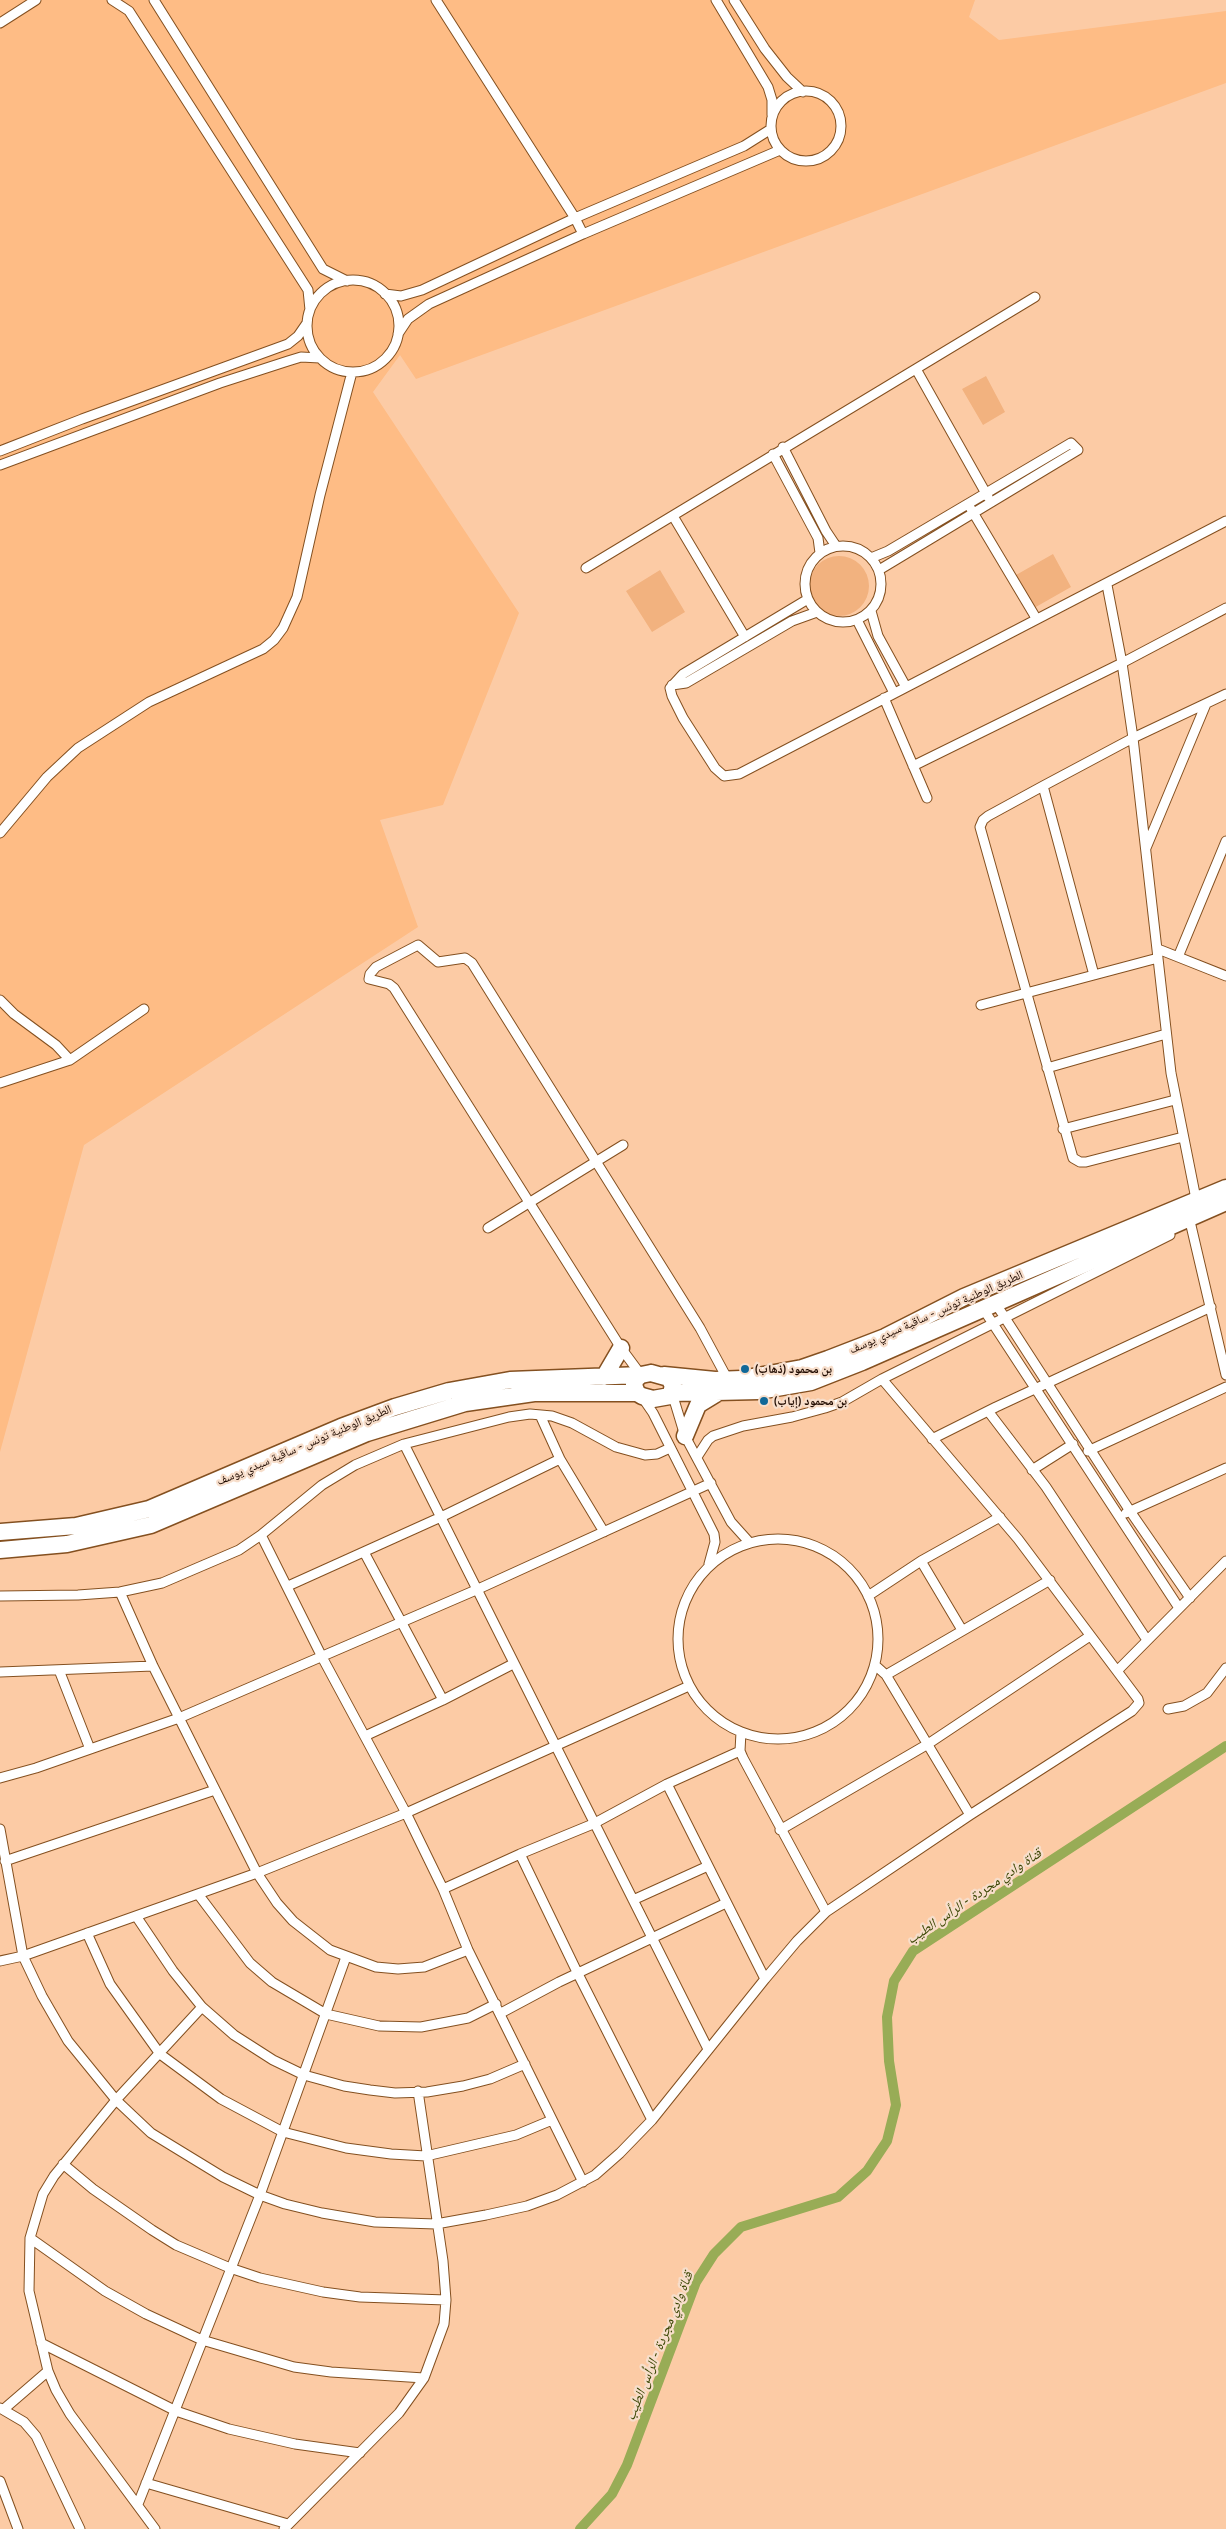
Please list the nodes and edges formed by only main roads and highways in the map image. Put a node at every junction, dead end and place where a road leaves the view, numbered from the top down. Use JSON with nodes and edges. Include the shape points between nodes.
{"nodes":[{"id":1,"x":1226,"y":1188,"type":"edge"},
{"id":2,"x":1226,"y":1202,"type":"edge"},
{"id":3,"x":621,"y":1348,"type":"road end"},
{"id":4,"x":641,"y":1375,"type":"junction"},
{"id":5,"x":664,"y":1375,"type":"junction"},
{"id":6,"x":604,"y":1377,"type":"junction"},
{"id":7,"x":672,"y":1393,"type":"junction"},
{"id":8,"x":639,"y":1394,"type":"junction"},
{"id":9,"x":717,"y":1394,"type":"junction"},
{"id":10,"x":685,"y":1436,"type":"road end"},
{"id":11,"x":0,"y":1532,"type":"edge"},
{"id":12,"x":0,"y":1550,"type":"edge"}],
"edges":[{"from":1,"to":5,"type":"highway","name":"الطريق الوطنية تونس - ساقية سيدي يوسف","via":[[964,1297],[885,1337],[802,1368],[728,1380]]},
{"from":2,"to":9,"type":"highway","name":"الطريق الوطنية تونس - ساقية سيدي يوسف","via":[[994,1313],[811,1382],[759,1392]]},
{"from":3,"to":6,"type":"highway"},
{"from":4,"to":5,"type":"highway"},
{"from":4,"to":6,"type":"highway","name":"الطريق الوطنية تونس - ساقية سيدي يوسف"},
{"from":4,"to":8,"type":"highway","via":[[634,1382]]},
{"from":5,"to":7,"type":"highway","via":[[672,1383]]},
{"from":6,"to":11,"type":"highway","name":"الطريق الوطنية تونس - ساقية سيدي يوسف","via":[[510,1380],[449,1391],[342,1427],[149,1509],[69,1527]]},
{"from":7,"to":8,"type":"highway","via":[[658,1399]]},
{"from":7,"to":9,"type":"highway","name":"الطريق الوطنية تونس - ساقية سيدي يوسف"},
{"from":8,"to":12,"type":"highway","name":"الطريق الوطنية تونس - ساقية سيدي يوسف","via":[[534,1393],[465,1403],[367,1432],[151,1525],[67,1544]]},
{"from":9,"to":10,"type":"highway","via":[[698,1405]]}]}
